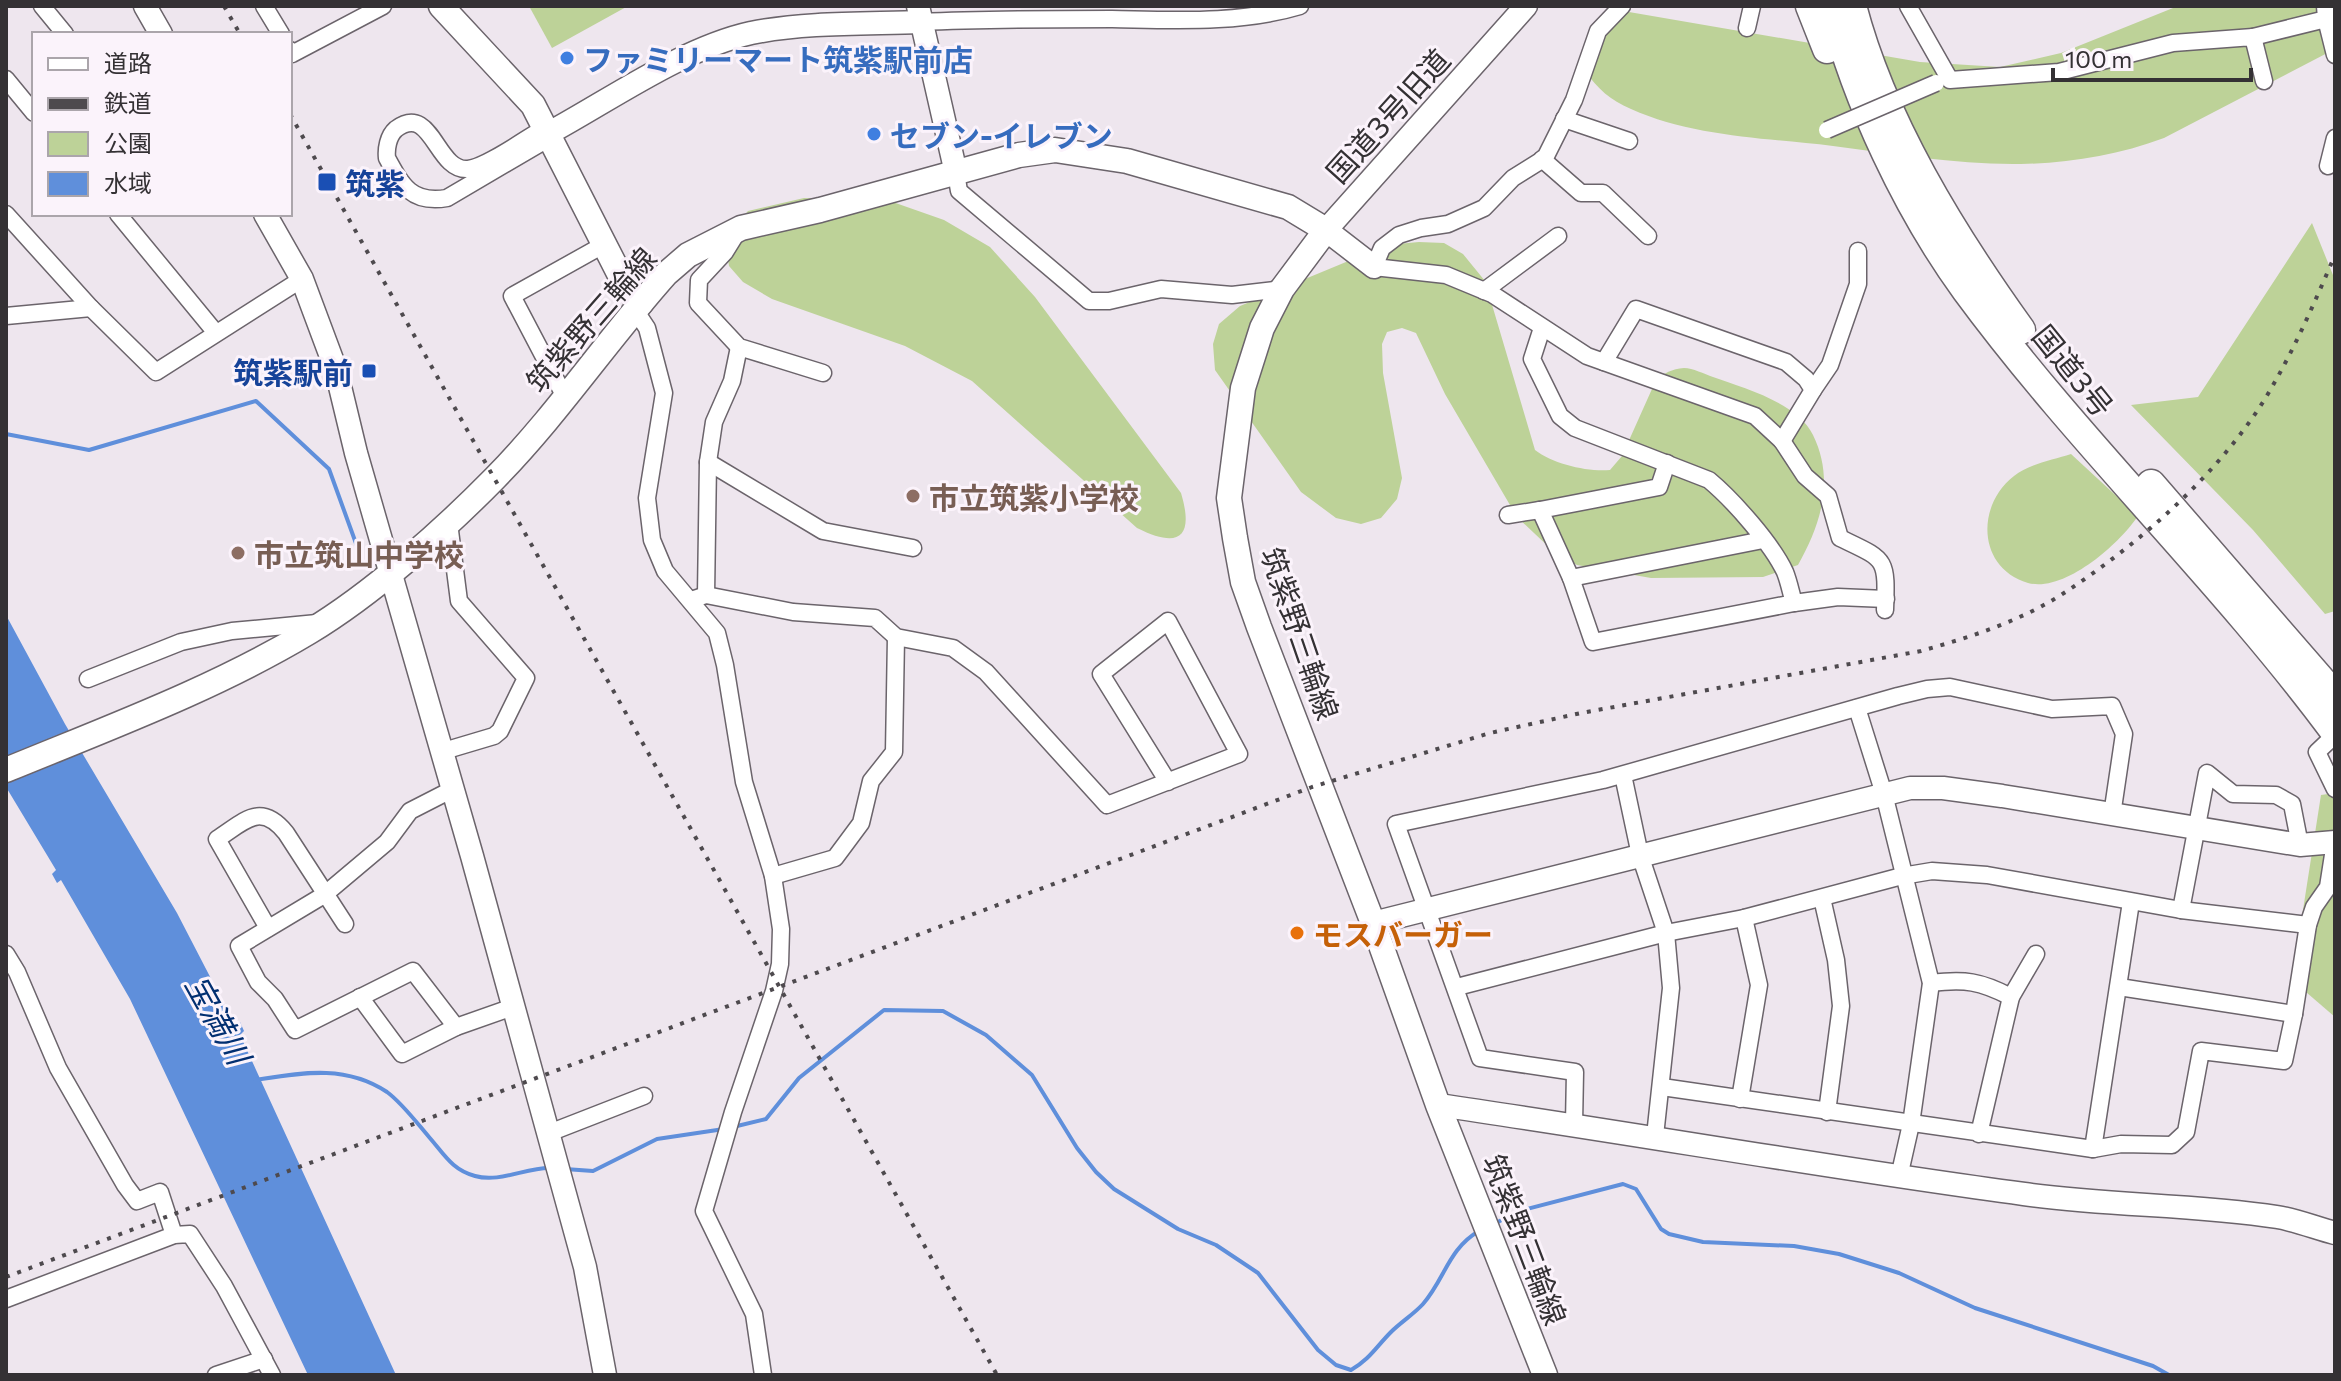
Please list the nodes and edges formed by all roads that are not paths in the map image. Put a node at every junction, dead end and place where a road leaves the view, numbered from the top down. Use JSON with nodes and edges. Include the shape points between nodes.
{"nodes":[{"id":1,"x":42,"y":6,"type":"edge"},
{"id":2,"x":145,"y":6,"type":"edge"},
{"id":3,"x":264,"y":6,"type":"edge"},
{"id":4,"x":383,"y":6,"type":"edge"},
{"id":5,"x":441,"y":6,"type":"edge"},
{"id":6,"x":1300,"y":6,"type":"edge"},
{"id":7,"x":1526,"y":6,"type":"edge"},
{"id":8,"x":1622,"y":6,"type":"edge"},
{"id":9,"x":1752,"y":6,"type":"edge"},
{"id":10,"x":1810,"y":6,"type":"edge"},
{"id":11,"x":1832,"y":6,"type":"edge"},
{"id":12,"x":1852,"y":6,"type":"edge"},
{"id":13,"x":1869,"y":6,"type":"edge"},
{"id":14,"x":1908,"y":6,"type":"edge"},
{"id":15,"x":1001,"y":12,"type":"edge"},
{"id":16,"x":1166,"y":13,"type":"edge"},
{"id":17,"x":2328,"y":13,"type":"edge"},
{"id":18,"x":920,"y":14,"type":"edge"},
{"id":19,"x":1747,"y":28,"type":"dead end"},
{"id":20,"x":63,"y":32,"type":"edge"},
{"id":21,"x":160,"y":32,"type":"edge"},
{"id":22,"x":280,"y":32,"type":"edge"},
{"id":23,"x":2253,"y":37,"type":"junction"},
{"id":24,"x":292,"y":54,"type":"edge"},
{"id":25,"x":2335,"y":55,"type":"edge"},
{"id":26,"x":1943,"y":81,"type":"junction"},
{"id":27,"x":2264,"y":81,"type":"dead end"},
{"id":28,"x":8,"y":85,"type":"edge"},
{"id":29,"x":32,"y":111,"type":"edge"},
{"id":30,"x":1564,"y":119,"type":"junction"},
{"id":31,"x":1827,"y":130,"type":"dead end"},
{"id":32,"x":549,"y":132,"type":"junction"},
{"id":33,"x":2335,"y":138,"type":"edge"},
{"id":34,"x":1629,"y":141,"type":"dead end"},
{"id":35,"x":1542,"y":159,"type":"junction"},
{"id":36,"x":2328,"y":166,"type":"dead end"},
{"id":37,"x":956,"y":173,"type":"junction"},
{"id":38,"x":6,"y":214,"type":"edge"},
{"id":39,"x":120,"y":216,"type":"edge"},
{"id":40,"x":266,"y":216,"type":"edge"},
{"id":41,"x":741,"y":228,"type":"junction"},
{"id":42,"x":1326,"y":230,"type":"junction"},
{"id":43,"x":1558,"y":236,"type":"dead end"},
{"id":44,"x":1648,"y":236,"type":"dead end"},
{"id":45,"x":605,"y":244,"type":"junction"},
{"id":46,"x":1858,"y":251,"type":"dead end"},
{"id":47,"x":1374,"y":267,"type":"junction"},
{"id":48,"x":302,"y":279,"type":"junction"},
{"id":49,"x":1282,"y":289,"type":"junction"},
{"id":50,"x":1484,"y":291,"type":"junction"},
{"id":51,"x":638,"y":306,"type":"junction"},
{"id":52,"x":91,"y":308,"type":"junction"},
{"id":53,"x":6,"y":316,"type":"edge"},
{"id":54,"x":1542,"y":328,"type":"junction"},
{"id":55,"x":216,"y":333,"type":"junction"},
{"id":56,"x":2024,"y":334,"type":"junction"},
{"id":57,"x":739,"y":347,"type":"junction"},
{"id":58,"x":1604,"y":362,"type":"junction"},
{"id":59,"x":2028,"y":367,"type":"junction"},
{"id":60,"x":823,"y":373,"type":"dead end"},
{"id":61,"x":1813,"y":390,"type":"junction"},
{"id":62,"x":565,"y":397,"type":"junction"},
{"id":63,"x":1782,"y":441,"type":"junction"},
{"id":64,"x":708,"y":462,"type":"junction"},
{"id":65,"x":1667,"y":463,"type":"junction"},
{"id":66,"x":1540,"y":510,"type":"junction"},
{"id":67,"x":1508,"y":515,"type":"dead end"},
{"id":68,"x":449,"y":523,"type":"junction"},
{"id":69,"x":1763,"y":540,"type":"junction"},
{"id":70,"x":913,"y":548,"type":"dead end"},
{"id":71,"x":390,"y":572,"type":"junction"},
{"id":72,"x":1571,"y":578,"type":"junction"},
{"id":73,"x":699,"y":598,"type":"junction"},
{"id":74,"x":1794,"y":603,"type":"junction"},
{"id":75,"x":324,"y":622,"type":"junction"},
{"id":76,"x":896,"y":637,"type":"junction"},
{"id":77,"x":88,"y":679,"type":"dead end"},
{"id":78,"x":2335,"y":696,"type":"edge"},
{"id":79,"x":1857,"y":708,"type":"junction"},
{"id":80,"x":2335,"y":734,"type":"edge"},
{"id":81,"x":447,"y":750,"type":"dead end"},
{"id":82,"x":6,"y":770,"type":"edge"},
{"id":83,"x":1623,"y":775,"type":"junction"},
{"id":84,"x":1168,"y":782,"type":"junction"},
{"id":85,"x":453,"y":789,"type":"junction"},
{"id":86,"x":2335,"y":789,"type":"edge"},
{"id":87,"x":1884,"y":794,"type":"junction"},
{"id":88,"x":2112,"y":815,"type":"junction"},
{"id":89,"x":2195,"y":829,"type":"junction"},
{"id":90,"x":2335,"y":842,"type":"edge"},
{"id":91,"x":2300,"y":845,"type":"junction"},
{"id":92,"x":1640,"y":855,"type":"junction"},
{"id":93,"x":773,"y":876,"type":"junction"},
{"id":94,"x":1902,"y":876,"type":"junction"},
{"id":95,"x":324,"y":895,"type":"junction"},
{"id":96,"x":1822,"y":898,"type":"junction"},
{"id":97,"x":2131,"y":902,"type":"junction"},
{"id":98,"x":1425,"y":909,"type":"junction"},
{"id":99,"x":2181,"y":910,"type":"junction"},
{"id":100,"x":1744,"y":918,"type":"junction"},
{"id":101,"x":1373,"y":923,"type":"junction"},
{"id":102,"x":345,"y":924,"type":"dead end"},
{"id":103,"x":2308,"y":925,"type":"junction"},
{"id":104,"x":268,"y":928,"type":"junction"},
{"id":105,"x":1666,"y":933,"type":"junction"},
{"id":106,"x":6,"y":954,"type":"edge"},
{"id":107,"x":2036,"y":954,"type":"dead end"},
{"id":108,"x":1931,"y":983,"type":"junction"},
{"id":109,"x":1457,"y":987,"type":"junction"},
{"id":110,"x":2119,"y":987,"type":"junction"},
{"id":111,"x":360,"y":997,"type":"junction"},
{"id":112,"x":2011,"y":997,"type":"junction"},
{"id":113,"x":513,"y":1007,"type":"junction"},
{"id":114,"x":2294,"y":1014,"type":"junction"},
{"id":115,"x":456,"y":1027,"type":"junction"},
{"id":116,"x":1662,"y":1087,"type":"junction"},
{"id":117,"x":644,"y":1096,"type":"dead end"},
{"id":118,"x":1740,"y":1099,"type":"junction"},
{"id":119,"x":1438,"y":1105,"type":"junction"},
{"id":120,"x":1827,"y":1112,"type":"junction"},
{"id":121,"x":1574,"y":1124,"type":"junction"},
{"id":122,"x":1911,"y":1124,"type":"junction"},
{"id":123,"x":549,"y":1133,"type":"junction"},
{"id":124,"x":1979,"y":1134,"type":"junction"},
{"id":125,"x":1655,"y":1136,"type":"junction"},
{"id":126,"x":2093,"y":1149,"type":"junction"},
{"id":127,"x":1899,"y":1177,"type":"junction"},
{"id":128,"x":2335,"y":1233,"type":"edge"},
{"id":129,"x":174,"y":1235,"type":"junction"},
{"id":130,"x":6,"y":1299,"type":"edge"},
{"id":131,"x":264,"y":1359,"type":"junction"},
{"id":132,"x":1542,"y":1373,"type":"edge"},
{"id":133,"x":216,"y":1375,"type":"edge"},
{"id":134,"x":272,"y":1375,"type":"edge"},
{"id":135,"x":605,"y":1375,"type":"edge"},
{"id":136,"x":763,"y":1375,"type":"edge"}],
"edges":[{"from":1,"to":20,"type":"street"},
{"from":2,"to":21,"type":"street"},
{"from":3,"to":22,"type":"street"},
{"from":4,"to":24,"type":"street"},
{"from":5,"to":32,"type":"main road","via":[[533,105]]},
{"from":6,"to":16,"type":"street","via":[[1251,17]]},
{"from":7,"to":42,"type":"street","name":"国道3号旧道"},
{"from":8,"to":30,"type":"street","via":[[1598,31]]},
{"from":9,"to":19,"type":"street"},
{"from":10,"to":59,"type":"highway","via":[[1840,86],[1909,230],[1956,291]]},
{"from":11,"to":59,"type":"highway","name":"国道3号","via":[[1873,126],[1925,225],[1965,288]]},
{"from":12,"to":56,"type":"highway","name":"国道3号","via":[[1895,118],[1945,217]]},
{"from":13,"to":56,"type":"highway","via":[[1891,73],[1940,178]]},
{"from":14,"to":26,"type":"street"},
{"from":15,"to":16,"type":"street"},
{"from":15,"to":18,"type":"street"},
{"from":17,"to":23,"type":"street"},
{"from":17,"to":25,"type":"street"},
{"from":18,"to":32,"type":"street","via":[[749,34],[690,55]]},
{"from":18,"to":37,"type":"street"},
{"from":23,"to":26,"type":"street","via":[[2173,43],[2059,72]]},
{"from":23,"to":27,"type":"street"},
{"from":26,"to":31,"type":"street","bridge":true},
{"from":28,"to":29,"type":"street"},
{"from":30,"to":34,"type":"street"},
{"from":30,"to":35,"type":"street"},
{"from":32,"to":32,"type":"street","via":[[437,200],[408,190],[387,158],[395,130],[408,124],[427,129],[449,163],[468,169]]},
{"from":32,"to":45,"type":"main road"},
{"from":33,"to":36,"type":"street"},
{"from":35,"to":44,"type":"street","via":[[1581,193],[1603,193]]},
{"from":35,"to":47,"type":"street","via":[[1513,178],[1484,208],[1448,224],[1399,235],[1382,248]]},
{"from":37,"to":41,"type":"main road","name":"筑紫野三輪線"},
{"from":37,"to":42,"type":"main road","name":"筑紫野三輪線","via":[[1019,155],[1055,150],[1092,154],[1288,207]]},
{"from":37,"to":49,"type":"street","via":[[959,191],[1089,301],[1161,289],[1232,295]]},
{"from":38,"to":52,"type":"street"},
{"from":39,"to":55,"type":"street"},
{"from":40,"to":48,"type":"street"},
{"from":41,"to":51,"type":"main road","name":"筑紫野三輪線","via":[[688,255]]},
{"from":41,"to":57,"type":"street","via":[[699,280],[698,303]]},
{"from":42,"to":47,"type":"street"},
{"from":42,"to":49,"type":"main road","name":"筑紫野三輪線"},
{"from":43,"to":50,"type":"street"},
{"from":45,"to":51,"type":"main road"},
{"from":45,"to":62,"type":"street","via":[[512,296]]},
{"from":46,"to":61,"type":"street","via":[[1858,284],[1830,365]]},
{"from":47,"to":50,"type":"street","via":[[1446,275]]},
{"from":48,"to":55,"type":"street"},
{"from":48,"to":71,"type":"street","via":[[336,370]]},
{"from":49,"to":101,"type":"main road","name":"筑紫野三輪線","via":[[1262,328],[1243,388],[1229,498],[1243,582]]},
{"from":50,"to":54,"type":"street"},
{"from":51,"to":62,"type":"main road","name":"筑紫野三輪線"},
{"from":51,"to":73,"type":"street","via":[[664,393],[647,498],[652,540],[665,571]]},
{"from":52,"to":53,"type":"street"},
{"from":52,"to":55,"type":"street","via":[[156,372]]},
{"from":54,"to":58,"type":"street"},
{"from":54,"to":65,"type":"street","via":[[1532,359],[1560,416],[1575,428]]},
{"from":56,"to":78,"type":"highway","name":"国道3号"},
{"from":57,"to":60,"type":"street"},
{"from":57,"to":64,"type":"street","via":[[732,381],[714,422]]},
{"from":58,"to":61,"type":"street","via":[[1636,309],[1786,362]]},
{"from":58,"to":63,"type":"street","via":[[1755,416]]},
{"from":59,"to":80,"type":"highway","name":"国道3号","via":[[2297,681]]},
{"from":61,"to":63,"type":"street"},
{"from":62,"to":68,"type":"main road","name":"筑紫野三輪線"},
{"from":63,"to":74,"type":"street","via":[[1805,476],[1828,496],[1840,538],[1878,556],[1886,571],[1885,604],[1838,597]]},
{"from":64,"to":70,"type":"street","via":[[823,531]]},
{"from":64,"to":73,"type":"street"},
{"from":65,"to":66,"type":"street","via":[[1659,487]]},
{"from":65,"to":69,"type":"street","via":[[1726,493]]},
{"from":66,"to":67,"type":"street"},
{"from":66,"to":72,"type":"street"},
{"from":68,"to":71,"type":"main road","name":"筑紫野三輪線"},
{"from":68,"to":81,"type":"street","via":[[459,601],[526,678],[500,731]]},
{"from":69,"to":72,"type":"street"},
{"from":69,"to":74,"type":"street","via":[[1787,576]]},
{"from":71,"to":75,"type":"main road","name":"筑紫野三輪線"},
{"from":71,"to":85,"type":"street"},
{"from":72,"to":74,"type":"street","via":[[1593,642]]},
{"from":73,"to":76,"type":"street","via":[[875,618]]},
{"from":73,"to":93,"type":"street","via":[[717,633],[744,782]]},
{"from":75,"to":77,"type":"street","via":[[181,642]]},
{"from":75,"to":82,"type":"main road","name":"筑紫野三輪線","via":[[241,670]]},
{"from":76,"to":84,"type":"street","via":[[953,648],[986,672],[1107,805]]},
{"from":76,"to":93,"type":"street","via":[[894,752],[871,781],[861,823],[835,858]]},
{"from":79,"to":83,"type":"street"},
{"from":79,"to":87,"type":"street"},
{"from":79,"to":88,"type":"street","via":[[1950,687],[2052,709],[2112,706],[2124,734]]},
{"from":80,"to":86,"type":"street","via":[[2317,752]]},
{"from":83,"to":92,"type":"street"},
{"from":83,"to":98,"type":"street","via":[[1396,824]]},
{"from":84,"to":84,"type":"street","via":[[1239,754],[1168,621],[1101,674]]},
{"from":85,"to":95,"type":"street","via":[[410,811],[387,842]]},
{"from":85,"to":113,"type":"street"},
{"from":87,"to":88,"type":"street","via":[[1943,788]]},
{"from":87,"to":92,"type":"street"},
{"from":87,"to":94,"type":"street"},
{"from":88,"to":89,"type":"street"},
{"from":89,"to":91,"type":"street"},
{"from":89,"to":91,"type":"street","via":[[2207,773],[2233,794],[2276,795],[2292,804]]},
{"from":89,"to":99,"type":"street"},
{"from":90,"to":91,"type":"street"},
{"from":90,"to":103,"type":"street","via":[[2328,887]]},
{"from":92,"to":98,"type":"street"},
{"from":92,"to":105,"type":"street"},
{"from":93,"to":136,"type":"street","via":[[780,964],[704,1211],[754,1314]]},
{"from":94,"to":96,"type":"street"},
{"from":94,"to":97,"type":"street","via":[[1932,871],[1987,875]]},
{"from":94,"to":108,"type":"street"},
{"from":95,"to":102,"type":"street"},
{"from":95,"to":104,"type":"street"},
{"from":95,"to":104,"type":"street","via":[[276,822],[252,816],[217,839]]},
{"from":96,"to":100,"type":"street"},
{"from":96,"to":120,"type":"street","via":[[1841,1006]]},
{"from":97,"to":99,"type":"street"},
{"from":97,"to":110,"type":"street"},
{"from":98,"to":101,"type":"street"},
{"from":98,"to":109,"type":"street"},
{"from":99,"to":103,"type":"street"},
{"from":100,"to":105,"type":"street"},
{"from":100,"to":118,"type":"street","via":[[1759,985]]},
{"from":101,"to":119,"type":"main road","name":"筑紫野三輪線"},
{"from":103,"to":114,"type":"street"},
{"from":104,"to":111,"type":"street","via":[[239,946],[258,982],[295,1030]]},
{"from":105,"to":109,"type":"street"},
{"from":105,"to":116,"type":"street","via":[[1671,988]]},
{"from":106,"to":129,"type":"street","via":[[58,1068],[125,1185],[137,1201],[160,1192]]},
{"from":107,"to":112,"type":"street"},
{"from":108,"to":112,"type":"street","via":[[1986,983]]},
{"from":108,"to":122,"type":"street"},
{"from":109,"to":121,"type":"street","via":[[1480,1058],[1575,1072]]},
{"from":110,"to":114,"type":"street"},
{"from":110,"to":126,"type":"street"},
{"from":111,"to":115,"type":"street","via":[[413,971]]},
{"from":111,"to":115,"type":"street","via":[[402,1054]]},
{"from":112,"to":124,"type":"street"},
{"from":113,"to":115,"type":"street"},
{"from":113,"to":123,"type":"street"},
{"from":114,"to":126,"type":"street","via":[[2284,1061],[2201,1051],[2186,1132],[2172,1145]]},
{"from":116,"to":118,"type":"street"},
{"from":116,"to":125,"type":"street"},
{"from":117,"to":123,"type":"street"},
{"from":118,"to":120,"type":"street"},
{"from":119,"to":121,"type":"street"},
{"from":119,"to":132,"type":"main road","name":"筑紫野三輪線"},
{"from":120,"to":122,"type":"street"},
{"from":121,"to":125,"type":"street"},
{"from":122,"to":124,"type":"street"},
{"from":122,"to":127,"type":"street"},
{"from":123,"to":135,"type":"street","via":[[585,1267]]},
{"from":124,"to":126,"type":"street"},
{"from":125,"to":127,"type":"street"},
{"from":127,"to":128,"type":"street","via":[[2068,1200],[2279,1218]]},
{"from":129,"to":130,"type":"street"},
{"from":129,"to":131,"type":"street","via":[[190,1234]]},
{"from":131,"to":133,"type":"street"},
{"from":131,"to":134,"type":"street"}]}
